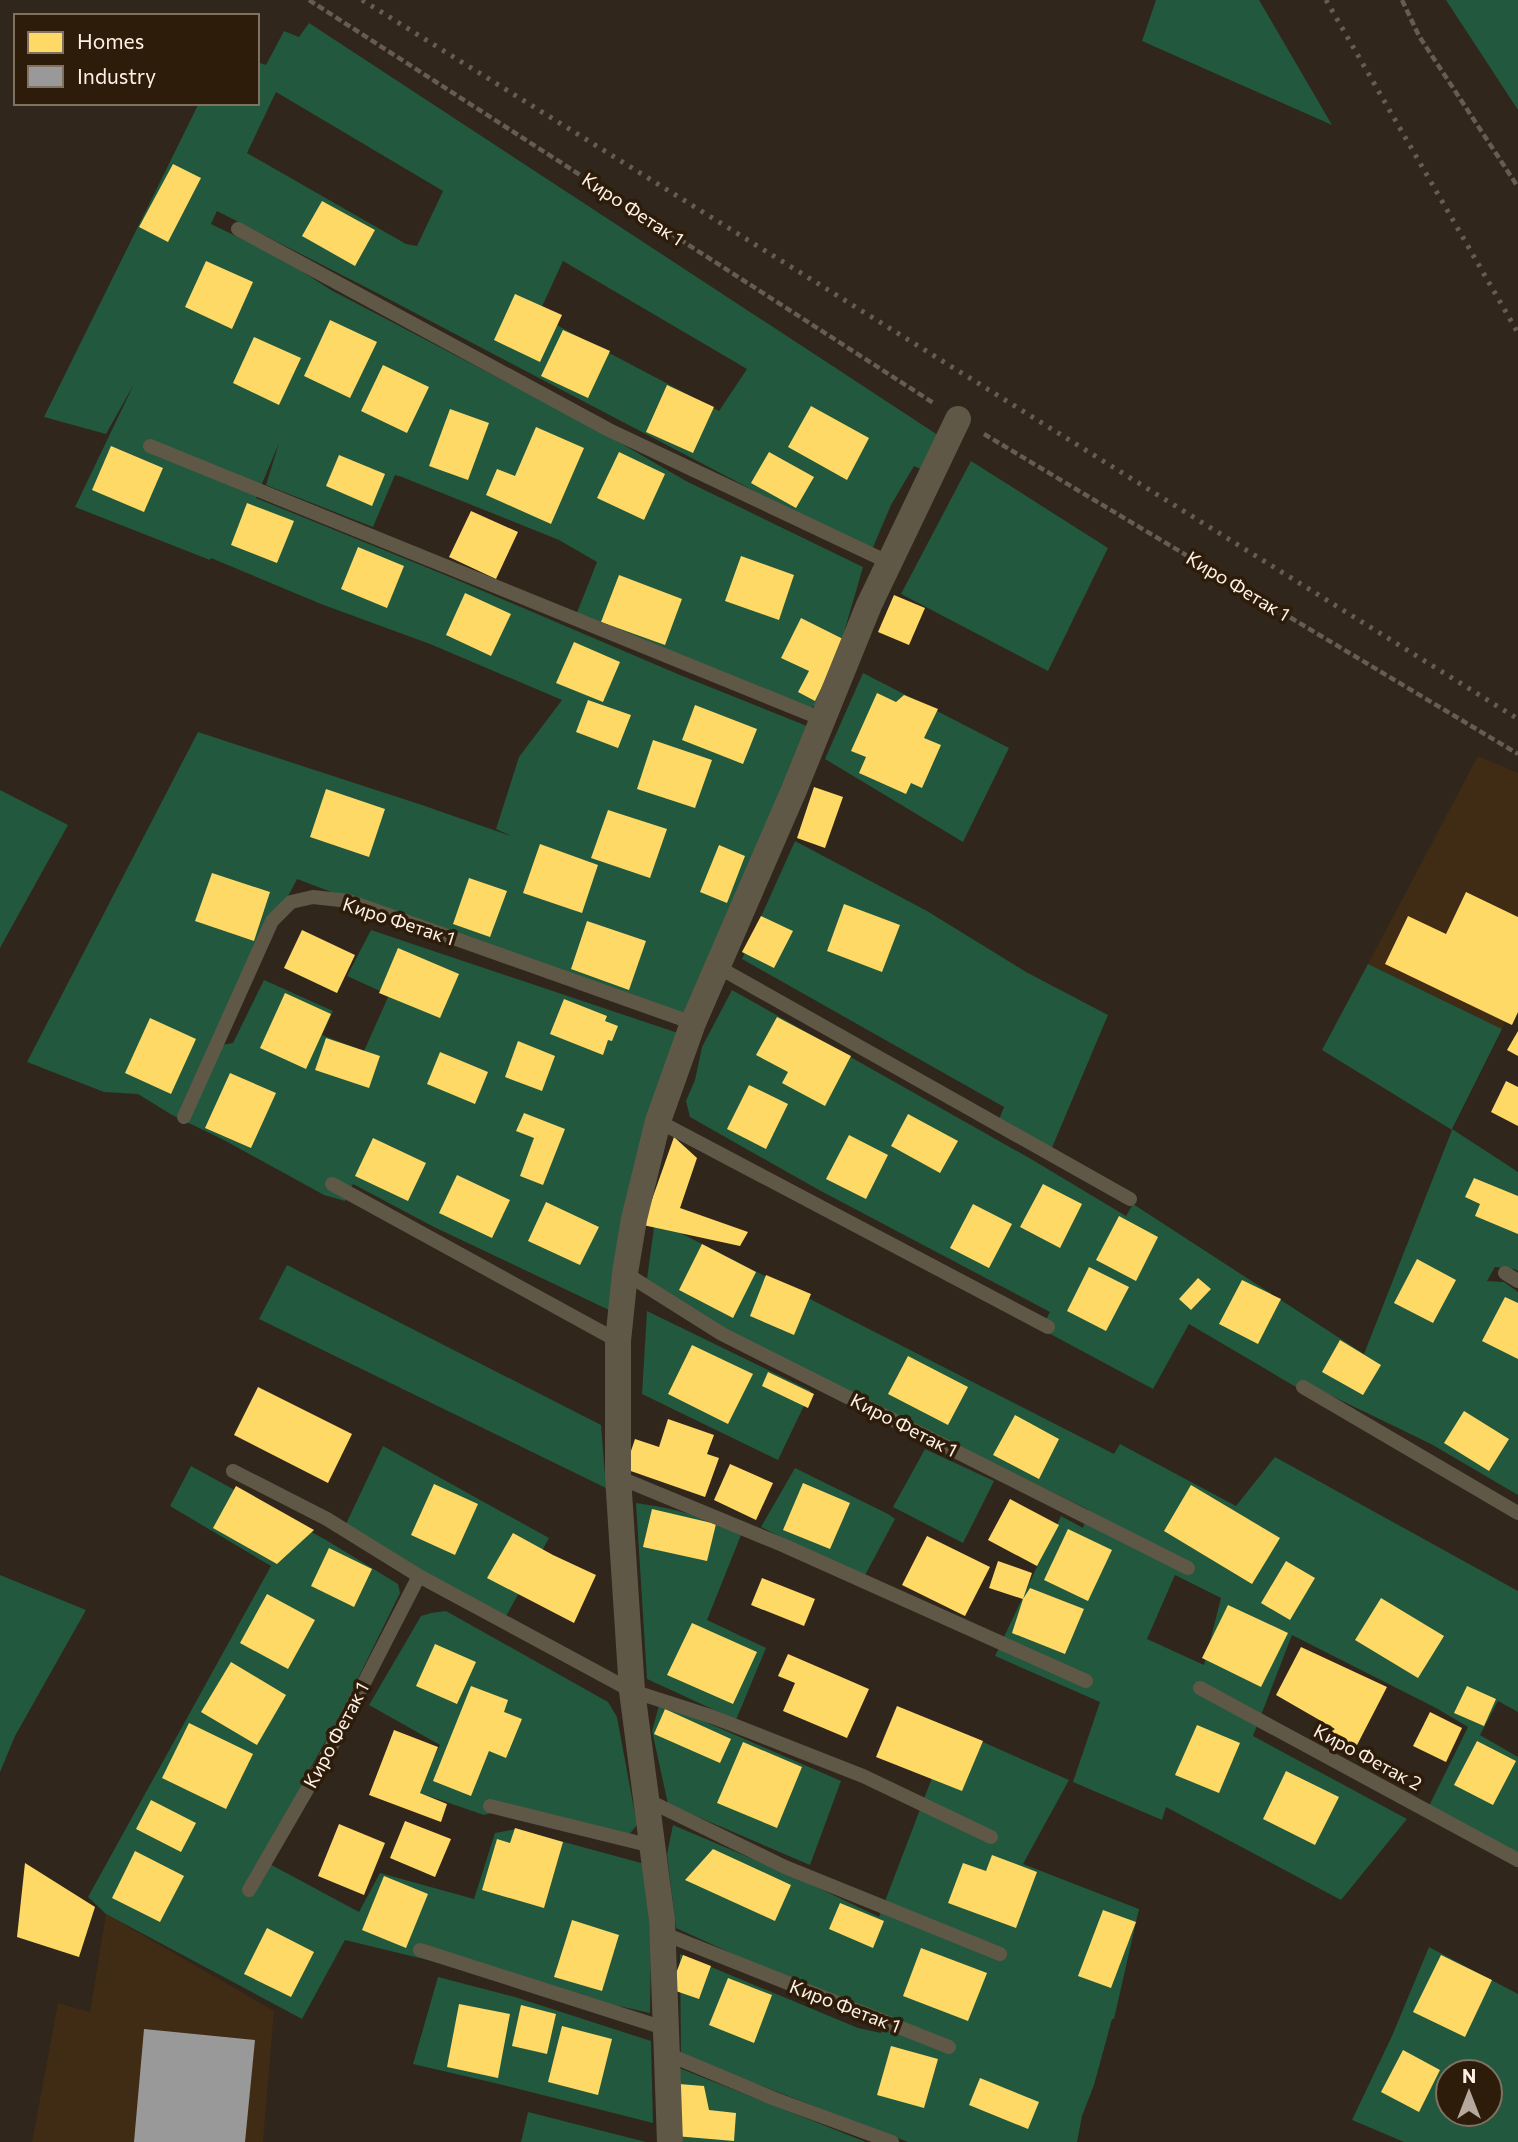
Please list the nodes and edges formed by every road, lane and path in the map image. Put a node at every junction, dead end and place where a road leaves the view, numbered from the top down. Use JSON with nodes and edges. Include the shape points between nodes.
{"nodes":[{"id":1,"x":309,"y":0,"type":"edge"},
{"id":2,"x":1402,"y":0,"type":"edge"},
{"id":3,"x":1518,"y":187,"type":"edge"},
{"id":4,"x":238,"y":229,"type":"dead end"},
{"id":5,"x":958,"y":419,"type":"junction"},
{"id":6,"x":150,"y":446,"type":"dead end"},
{"id":7,"x":890,"y":564,"type":"junction"},
{"id":8,"x":822,"y":719,"type":"junction"},
{"id":9,"x":1518,"y":754,"type":"edge"},
{"id":10,"x":718,"y":967,"type":"junction"},
{"id":11,"x":693,"y":1023,"type":"junction"},
{"id":12,"x":184,"y":1118,"type":"dead end"},
{"id":13,"x":658,"y":1121,"type":"junction"},
{"id":14,"x":332,"y":1184,"type":"dead end"},
{"id":15,"x":1130,"y":1199,"type":"dead end"},
{"id":16,"x":625,"y":1273,"type":"junction"},
{"id":17,"x":1048,"y":1327,"type":"dead end"},
{"id":18,"x":618,"y":1341,"type":"junction"},
{"id":19,"x":1303,"y":1387,"type":"dead end"},
{"id":20,"x":233,"y":1471,"type":"dead end"},
{"id":21,"x":618,"y":1477,"type":"junction"},
{"id":22,"x":1518,"y":1513,"type":"edge"},
{"id":23,"x":1188,"y":1568,"type":"dead end"},
{"id":24,"x":419,"y":1576,"type":"junction"},
{"id":25,"x":1086,"y":1681,"type":"dead end"},
{"id":26,"x":1200,"y":1689,"type":"dead end"},
{"id":27,"x":632,"y":1691,"type":"junction"},
{"id":28,"x":645,"y":1798,"type":"junction"},
{"id":29,"x":490,"y":1807,"type":"dead end"},
{"id":30,"x":991,"y":1836,"type":"dead end"},
{"id":31,"x":652,"y":1846,"type":"junction"},
{"id":32,"x":1518,"y":1860,"type":"edge"},
{"id":33,"x":249,"y":1890,"type":"dead end"},
{"id":34,"x":662,"y":1933,"type":"junction"},
{"id":35,"x":420,"y":1951,"type":"dead end"},
{"id":36,"x":1000,"y":1954,"type":"dead end"},
{"id":37,"x":665,"y":2040,"type":"junction"},
{"id":38,"x":949,"y":2047,"type":"dead end"},
{"id":39,"x":670,"y":2142,"type":"edge"},
{"id":40,"x":892,"y":2142,"type":"edge"}],
"edges":[{"from":1,"to":5,"type":"path","name":"Киро Фетак 1"},
{"from":2,"to":3,"type":"path","via":[[1419,36]]},
{"from":4,"to":7,"type":"lane","via":[[609,430]]},
{"from":5,"to":7,"type":"street"},
{"from":5,"to":9,"type":"path","name":"Киро Фетак 1"},
{"from":6,"to":8,"type":"lane"},
{"from":7,"to":8,"type":"street"},
{"from":8,"to":10,"type":"street"},
{"from":10,"to":11,"type":"street"},
{"from":10,"to":15,"type":"lane"},
{"from":11,"to":12,"type":"lane","name":"Киро Фетак 1","via":[[349,901],[313,897],[292,902],[272,921]]},
{"from":11,"to":13,"type":"street"},
{"from":13,"to":16,"type":"street"},
{"from":13,"to":17,"type":"lane"},
{"from":14,"to":18,"type":"lane"},
{"from":16,"to":18,"type":"street"},
{"from":16,"to":23,"type":"lane","name":"Киро Фетак 1","via":[[722,1334]]},
{"from":18,"to":21,"type":"street"},
{"from":19,"to":22,"type":"lane"},
{"from":20,"to":24,"type":"lane","via":[[327,1519]]},
{"from":21,"to":25,"type":"lane"},
{"from":21,"to":27,"type":"street"},
{"from":24,"to":27,"type":"lane"},
{"from":24,"to":33,"type":"lane","name":"Киро Фетак 1","via":[[327,1755]]},
{"from":26,"to":32,"type":"lane","name":"Киро Фетак 2"},
{"from":27,"to":28,"type":"street"},
{"from":27,"to":30,"type":"lane","via":[[850,1771]]},
{"from":28,"to":31,"type":"street"},
{"from":28,"to":36,"type":"lane","via":[[785,1867]]},
{"from":29,"to":31,"type":"lane"},
{"from":31,"to":34,"type":"street"},
{"from":34,"to":37,"type":"street"},
{"from":34,"to":38,"type":"lane","name":"Киро Фетак 1"},
{"from":35,"to":37,"type":"lane"},
{"from":37,"to":39,"type":"street"},
{"from":37,"to":40,"type":"lane","via":[[775,2099]]}]}
